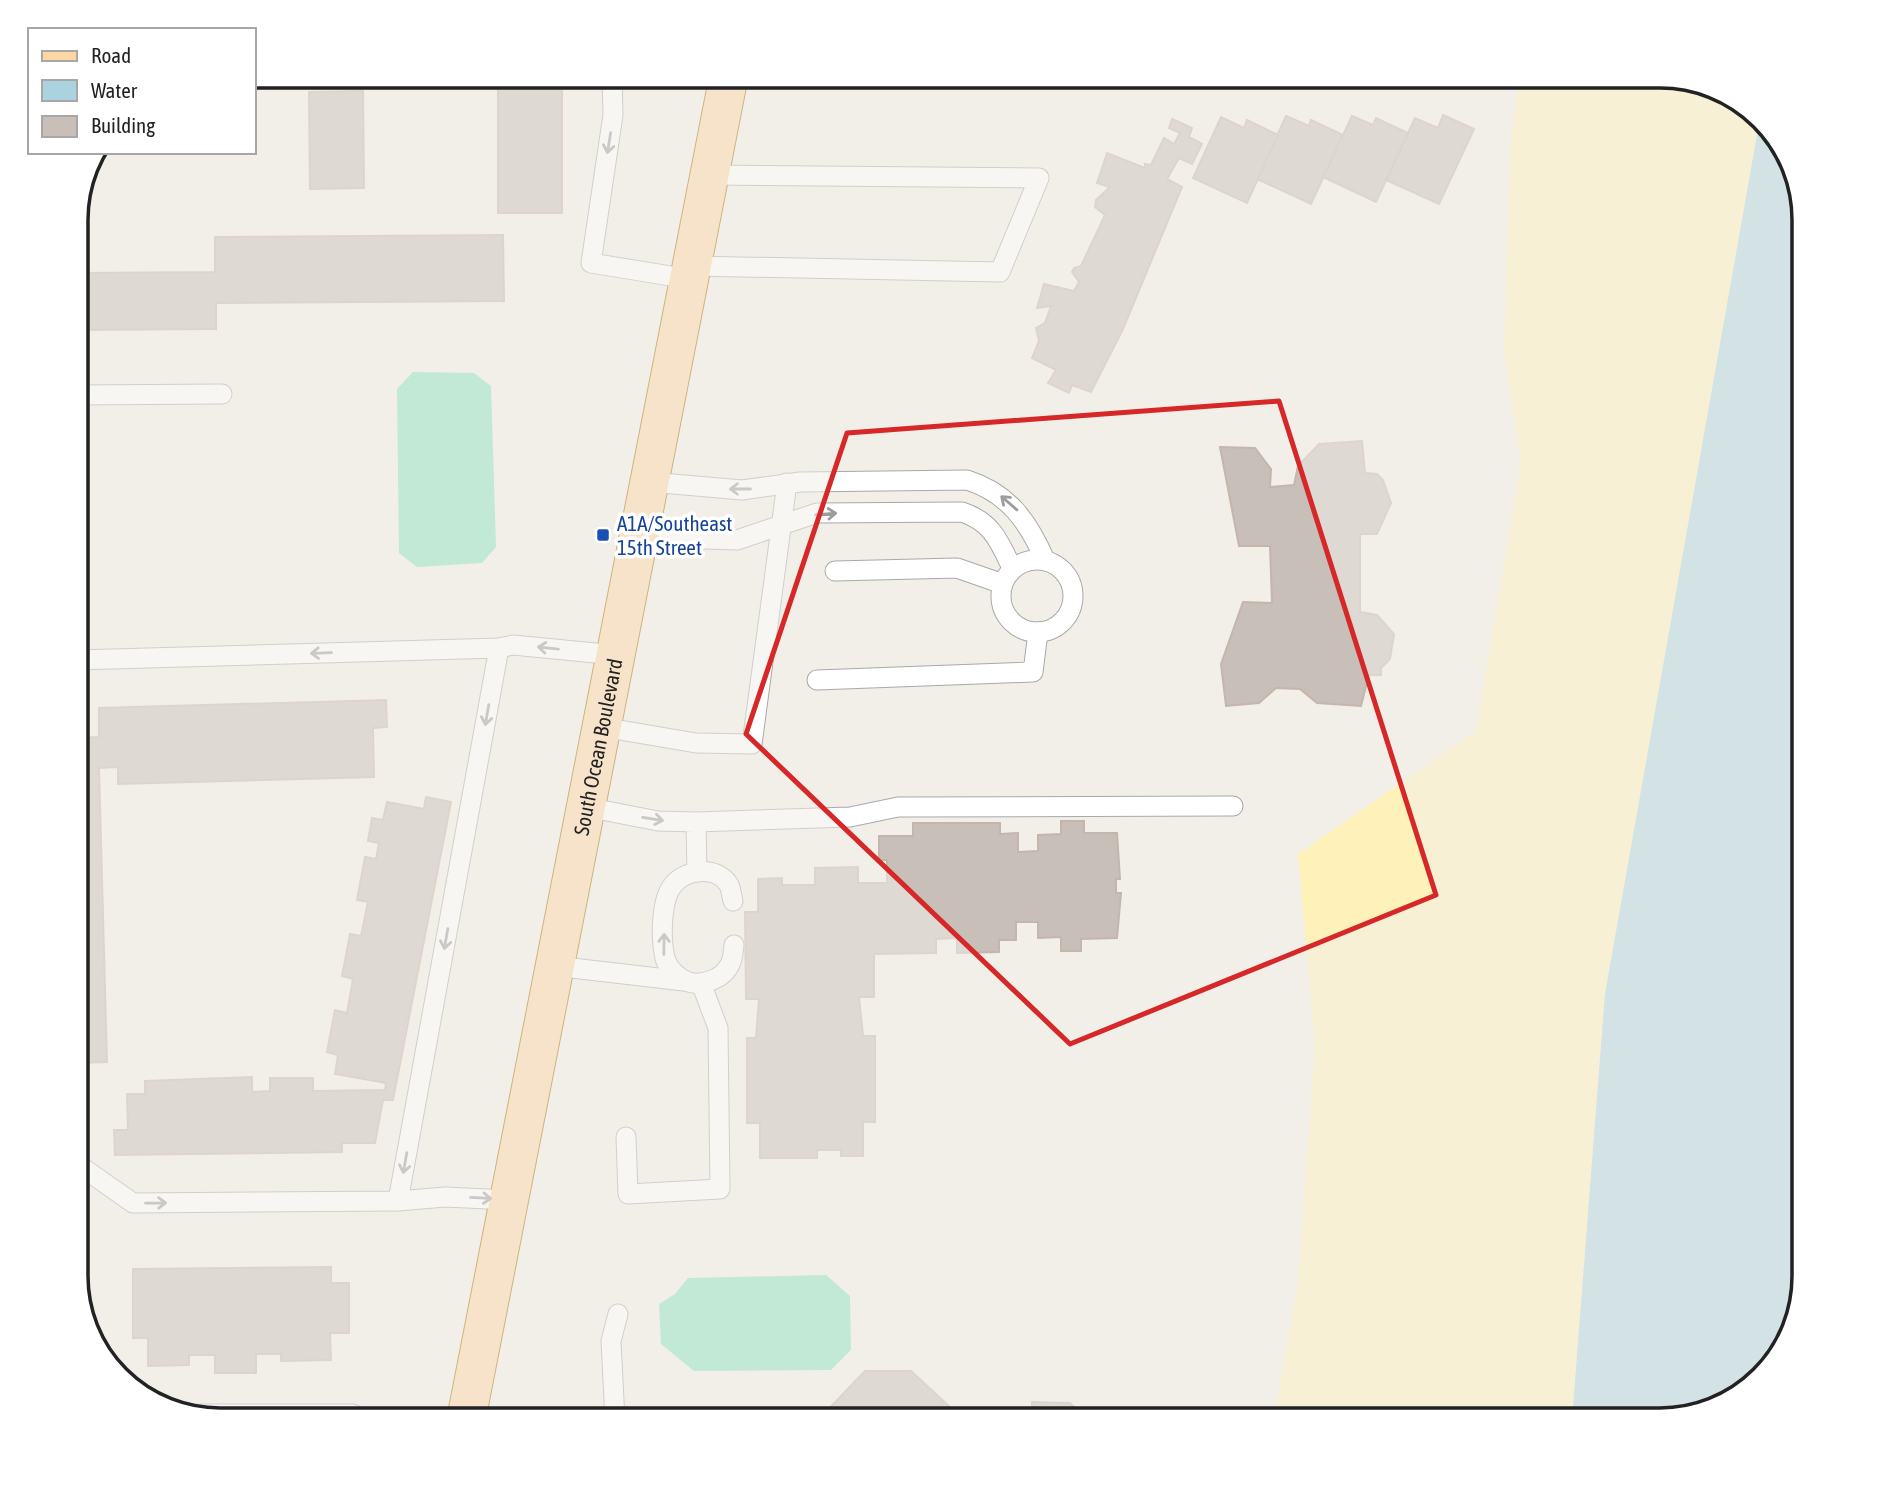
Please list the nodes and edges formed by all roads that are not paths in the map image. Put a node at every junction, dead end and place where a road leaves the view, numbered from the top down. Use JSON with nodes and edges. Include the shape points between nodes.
{"nodes":[{"id":1,"x":612,"y":88,"type":"edge"},
{"id":2,"x":726,"y":88,"type":"edge"},
{"id":3,"x":709,"y":176,"type":"junction"},
{"id":4,"x":691,"y":273,"type":"junction"},
{"id":5,"x":222,"y":394,"type":"dead end"},
{"id":6,"x":88,"y":395,"type":"edge"},
{"id":7,"x":650,"y":482,"type":"junction"},
{"id":8,"x":787,"y":483,"type":"junction"},
{"id":9,"x":783,"y":525,"type":"junction"},
{"id":10,"x":639,"y":537,"type":"junction"},
{"id":11,"x":1045,"y":559,"type":"junction"},
{"id":12,"x":835,"y":571,"type":"dead end"},
{"id":13,"x":1007,"y":576,"type":"junction"},
{"id":14,"x":1038,"y":632,"type":"junction"},
{"id":15,"x":499,"y":648,"type":"junction"},
{"id":16,"x":616,"y":655,"type":"junction"},
{"id":17,"x":88,"y":660,"type":"edge"},
{"id":18,"x":817,"y":680,"type":"dead end"},
{"id":19,"x":602,"y":727,"type":"junction"},
{"id":20,"x":1233,"y":806,"type":"dead end"},
{"id":21,"x":586,"y":807,"type":"junction"},
{"id":22,"x":696,"y":822,"type":"junction"},
{"id":23,"x":697,"y":872,"type":"junction"},
{"id":24,"x":733,"y":901,"type":"dead end"},
{"id":25,"x":734,"y":946,"type":"dead end"},
{"id":26,"x":555,"y":966,"type":"junction"},
{"id":27,"x":693,"y":982,"type":"junction"},
{"id":28,"x":626,"y":1137,"type":"dead end"},
{"id":29,"x":88,"y":1171,"type":"edge"},
{"id":30,"x":509,"y":1200,"type":"junction"},
{"id":31,"x":398,"y":1201,"type":"junction"},
{"id":32,"x":618,"y":1314,"type":"dead end"},
{"id":33,"x":468,"y":1408,"type":"edge"},
{"id":34,"x":614,"y":1408,"type":"edge"}],
"edges":[{"from":1,"to":4,"type":"lane","one_way":true,"via":[[613,115],[590,264]]},
{"from":2,"to":3,"type":"main road","name":"South Ocean Boulevard"},
{"from":3,"to":4,"type":"main road","name":"South Ocean Boulevard"},
{"from":3,"to":4,"type":"lane","via":[[1039,178],[1000,272]]},
{"from":4,"to":7,"type":"main road","name":"South Ocean Boulevard"},
{"from":5,"to":6,"type":"lane"},
{"from":8,"to":7,"type":"lane","one_way":true,"via":[[743,490]]},
{"from":7,"to":10,"type":"main road","name":"South Ocean Boulevard"},
{"from":8,"to":9,"type":"lane"},
{"from":11,"to":8,"type":"lane","one_way":true,"via":[[1017,510],[991,487],[967,480]]},
{"from":9,"to":10,"type":"lane","via":[[737,540]]},
{"from":9,"to":13,"type":"lane","one_way":true,"via":[[817,513],[962,512],[979,518],[995,532]]},
{"from":9,"to":19,"type":"lane","via":[[752,744],[696,743]]},
{"from":10,"to":16,"type":"main road","name":"South Ocean Boulevard"},
{"from":11,"to":13,"type":"lane","via":[[1027,560]]},
{"from":11,"to":14,"type":"lane","via":[[1061,567],[1071,581],[1074,599],[1068,616],[1055,628]]},
{"from":12,"to":13,"type":"lane","via":[[957,568]]},
{"from":13,"to":14,"type":"lane","via":[[1000,601],[1007,617],[1021,629]]},
{"from":14,"to":18,"type":"lane","via":[[1033,672]]},
{"from":16,"to":15,"type":"lane","one_way":true,"via":[[513,645]]},
{"from":15,"to":17,"type":"lane","one_way":true},
{"from":15,"to":31,"type":"lane","one_way":true},
{"from":16,"to":19,"type":"main road","name":"South Ocean Boulevard"},
{"from":19,"to":21,"type":"main road","name":"South Ocean Boulevard"},
{"from":20,"to":22,"type":"lane","via":[[898,807],[850,817]]},
{"from":21,"to":22,"type":"lane","one_way":true,"via":[[658,821]]},
{"from":21,"to":26,"type":"main road","name":"South Ocean Boulevard"},
{"from":22,"to":23,"type":"lane"},
{"from":23,"to":24,"type":"lane","via":[[719,876],[729,885]]},
{"from":27,"to":23,"type":"lane","one_way":true,"via":[[671,970],[664,955],[666,898],[681,877]]},
{"from":25,"to":27,"type":"lane","via":[[730,966],[718,978]]},
{"from":26,"to":27,"type":"lane"},
{"from":26,"to":30,"type":"main road","name":"South Ocean Boulevard"},
{"from":27,"to":28,"type":"lane","via":[[718,1028],[720,1189],[628,1194]]},
{"from":29,"to":31,"type":"lane","one_way":true,"via":[[133,1203]]},
{"from":31,"to":30,"type":"lane","one_way":true,"via":[[445,1197]]},
{"from":30,"to":33,"type":"main road","name":"South Ocean Boulevard"},
{"from":32,"to":34,"type":"lane","via":[[611,1341]]}]}
